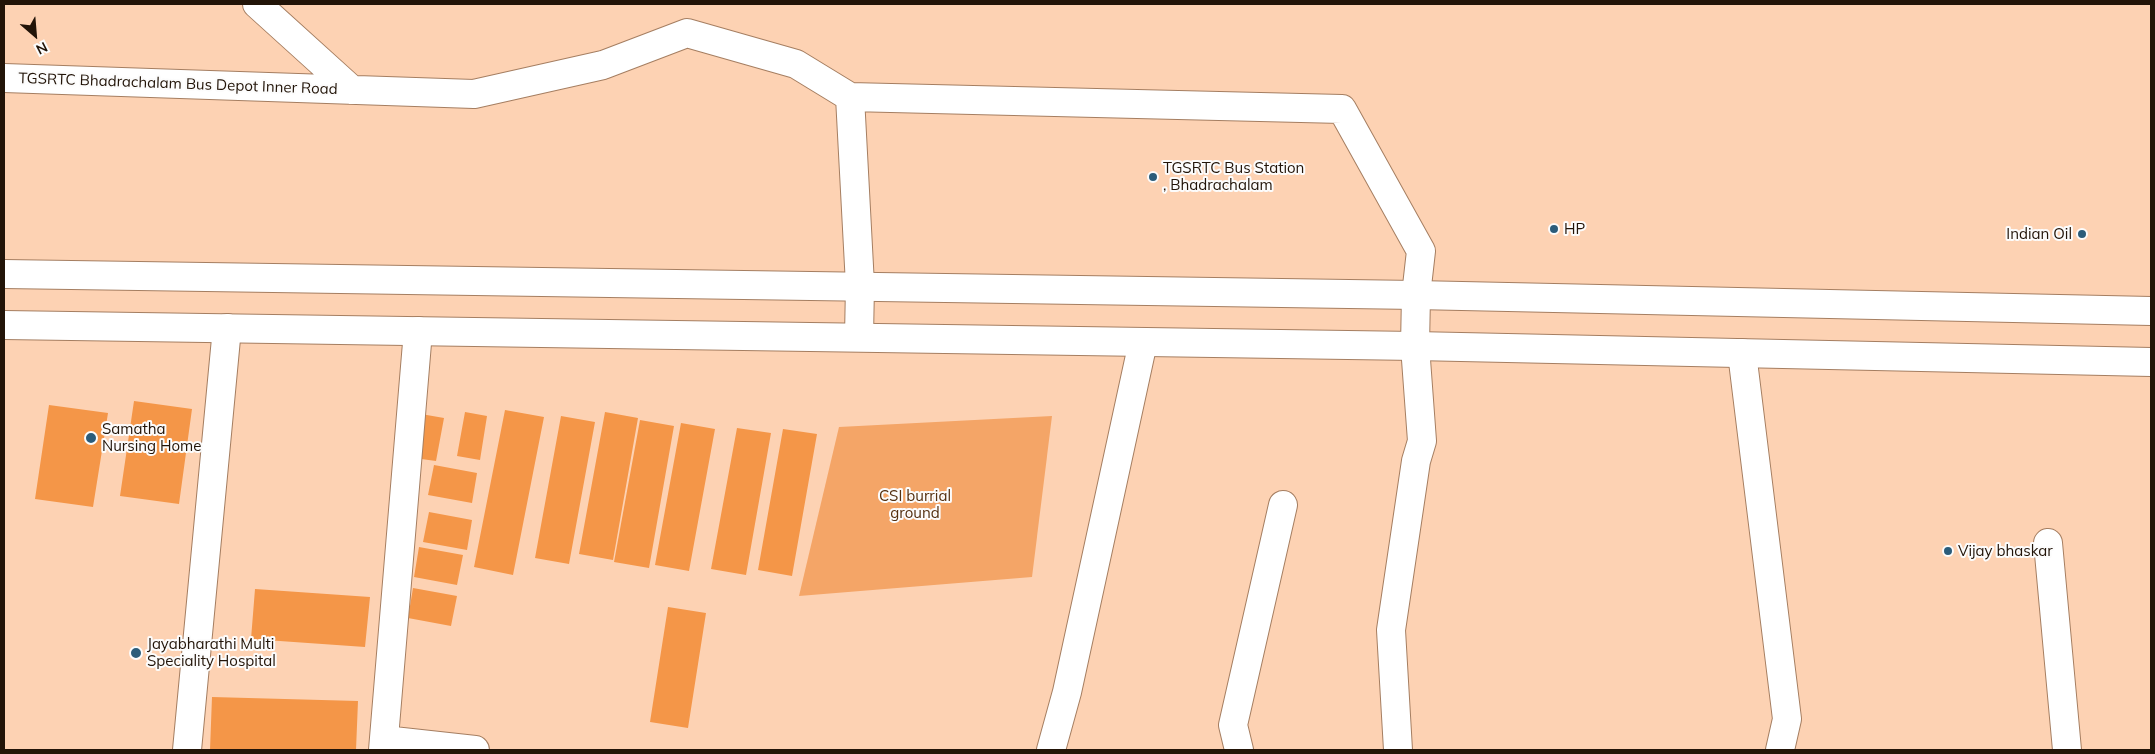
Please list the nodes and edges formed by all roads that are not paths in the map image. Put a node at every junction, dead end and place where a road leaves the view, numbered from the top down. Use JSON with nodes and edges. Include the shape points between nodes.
{"nodes":[{"id":1,"x":257,"y":4,"type":"edge"},
{"id":2,"x":4,"y":78,"type":"edge"},
{"id":3,"x":352,"y":90,"type":"junction"},
{"id":4,"x":850,"y":97,"type":"junction"},
{"id":5,"x":4,"y":274,"type":"edge"},
{"id":6,"x":860,"y":286,"type":"junction"},
{"id":7,"x":1416,"y":295,"type":"junction"},
{"id":8,"x":2151,"y":311,"type":"edge"},
{"id":9,"x":4,"y":325,"type":"edge"},
{"id":10,"x":227,"y":328,"type":"junction"},
{"id":11,"x":418,"y":331,"type":"junction"},
{"id":12,"x":859,"y":337,"type":"junction"},
{"id":13,"x":1143,"y":342,"type":"junction"},
{"id":14,"x":1415,"y":346,"type":"junction"},
{"id":15,"x":1742,"y":354,"type":"junction"},
{"id":16,"x":2151,"y":362,"type":"edge"},
{"id":17,"x":1283,"y":506,"type":"dead end"},
{"id":18,"x":2048,"y":544,"type":"dead end"},
{"id":19,"x":1236,"y":737,"type":"edge"},
{"id":20,"x":383,"y":745,"type":"edge"},
{"id":21,"x":187,"y":750,"type":"edge"},
{"id":22,"x":475,"y":750,"type":"edge"},
{"id":23,"x":1051,"y":750,"type":"edge"},
{"id":24,"x":1221,"y":750,"type":"edge"},
{"id":25,"x":1398,"y":750,"type":"edge"},
{"id":26,"x":1780,"y":750,"type":"edge"},
{"id":27,"x":2067,"y":750,"type":"edge"}],
"edges":[{"from":1,"to":3,"type":"main road","name":"TGSRTC Bhadrachalam Bus Depot Inner Road"},
{"from":2,"to":3,"type":"main road","name":"TGSRTC Bhadrachalam Bus Depot Inner Road"},
{"from":3,"to":4,"type":"main road","name":"TGSRTC Bhadrachalam Bus Depot Inner Road","via":[[474,94],[603,66],[687,33],[796,64]]},
{"from":4,"to":6,"type":"main road"},
{"from":4,"to":7,"type":"main road","via":[[1342,109],[1420,251]]},
{"from":5,"to":6,"type":"main road"},
{"from":6,"to":7,"type":"main road"},
{"from":6,"to":12,"type":"main road"},
{"from":7,"to":8,"type":"main road"},
{"from":7,"to":14,"type":"main road"},
{"from":9,"to":10,"type":"main road"},
{"from":10,"to":11,"type":"main road"},
{"from":10,"to":21,"type":"main road"},
{"from":11,"to":12,"type":"main road"},
{"from":11,"to":20,"type":"main road"},
{"from":12,"to":13,"type":"main road"},
{"from":13,"to":14,"type":"main road"},
{"from":13,"to":23,"type":"main road","via":[[1067,692]]},
{"from":14,"to":15,"type":"main road"},
{"from":14,"to":25,"type":"main road","via":[[1422,441],[1416,461],[1391,630]]},
{"from":15,"to":16,"type":"main road"},
{"from":15,"to":26,"type":"main road","via":[[1787,719]]},
{"from":17,"to":19,"type":"main road"},
{"from":18,"to":27,"type":"main road"},
{"from":19,"to":24,"type":"main road"},
{"from":20,"to":22,"type":"main road"}]}
